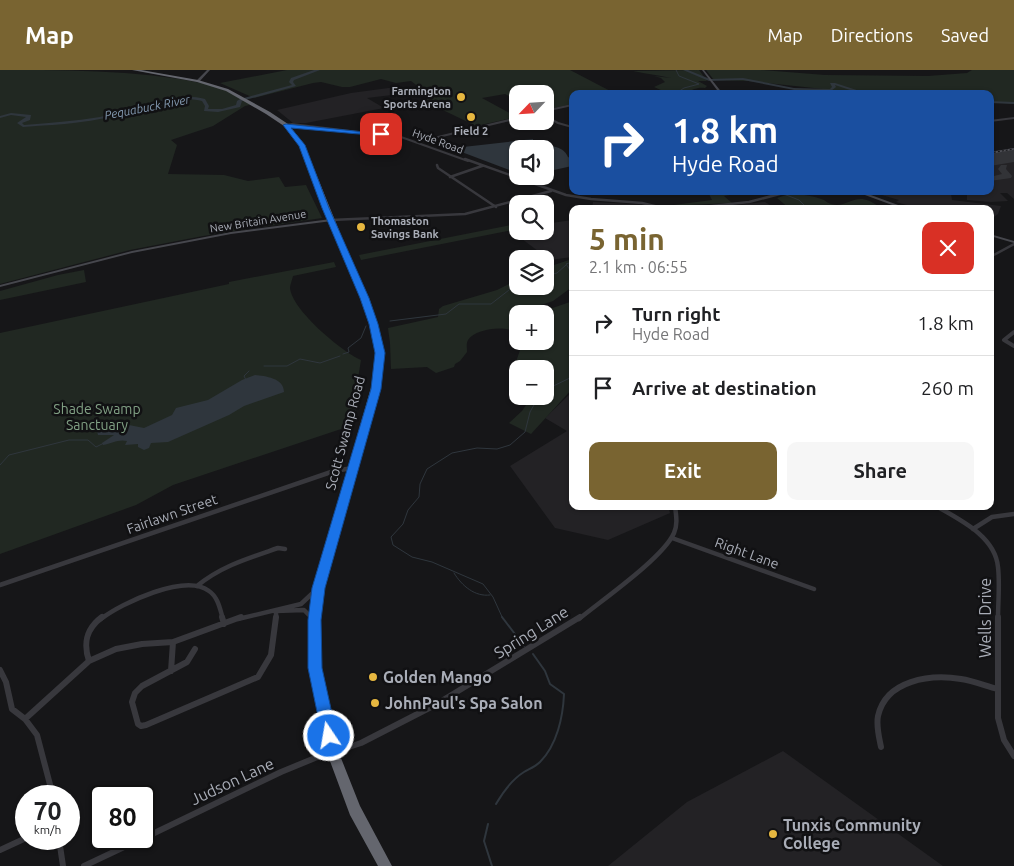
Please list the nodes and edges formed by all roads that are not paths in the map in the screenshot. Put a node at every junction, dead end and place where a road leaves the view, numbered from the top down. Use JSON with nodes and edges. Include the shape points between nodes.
{"nodes":[{"id":1,"x":134,"y":70,"type":"edge"},
{"id":2,"x":209,"y":70,"type":"edge"},
{"id":3,"x":703,"y":70,"type":"edge"},
{"id":4,"x":205,"y":74,"type":"junction"},
{"id":5,"x":198,"y":81,"type":"junction"},
{"id":6,"x":714,"y":84,"type":"joint"},
{"id":7,"x":222,"y":88,"type":"junction"},
{"id":8,"x":719,"y":90,"type":"edge"},
{"id":9,"x":569,"y":106,"type":"edge"},
{"id":10,"x":554,"y":109,"type":"edge"},
{"id":11,"x":1014,"y":118,"type":"edge"},
{"id":12,"x":509,"y":120,"type":"edge"},
{"id":13,"x":994,"y":120,"type":"edge"},
{"id":14,"x":554,"y":121,"type":"edge"},
{"id":15,"x":286,"y":125,"type":"junction"},
{"id":16,"x":569,"y":126,"type":"edge"},
{"id":17,"x":417,"y":142,"type":"junction"},
{"id":18,"x":437,"y":165,"type":"dead end"},
{"id":19,"x":482,"y":166,"type":"junction"},
{"id":20,"x":450,"y":177,"type":"junction"},
{"id":21,"x":551,"y":191,"type":"junction"},
{"id":22,"x":778,"y":195,"type":"edge"},
{"id":23,"x":867,"y":195,"type":"edge"},
{"id":24,"x":654,"y":205,"type":"edge"},
{"id":25,"x":718,"y":205,"type":"edge"},
{"id":26,"x":896,"y":205,"type":"edge"},
{"id":27,"x":496,"y":207,"type":"junction"},
{"id":28,"x":331,"y":220,"type":"junction"},
{"id":29,"x":994,"y":236,"type":"edge"},
{"id":30,"x":1014,"y":243,"type":"edge"},
{"id":31,"x":994,"y":255,"type":"edge"},
{"id":32,"x":0,"y":286,"type":"edge"},
{"id":33,"x":1014,"y":332,"type":"edge"},
{"id":34,"x":1014,"y":346,"type":"edge"},
{"id":35,"x":352,"y":468,"type":"junction"},
{"id":36,"x":675,"y":510,"type":"edge"},
{"id":37,"x":942,"y":510,"type":"edge"},
{"id":38,"x":1014,"y":514,"type":"edge"},
{"id":39,"x":973,"y":529,"type":"junction"},
{"id":40,"x":672,"y":538,"type":"junction"},
{"id":41,"x":285,"y":549,"type":"dead end"},
{"id":42,"x":0,"y":585,"type":"edge"},
{"id":43,"x":197,"y":586,"type":"junction"},
{"id":44,"x":319,"y":588,"type":"junction"},
{"id":45,"x":814,"y":589,"type":"dead end"},
{"id":46,"x":276,"y":611,"type":"junction"},
{"id":47,"x":314,"y":620,"type":"junction"},
{"id":48,"x":224,"y":624,"type":"junction"},
{"id":49,"x":173,"y":642,"type":"junction"},
{"id":50,"x":195,"y":649,"type":"dead end"},
{"id":51,"x":89,"y":661,"type":"junction"},
{"id":52,"x":0,"y":670,"type":"edge"},
{"id":53,"x":171,"y":672,"type":"junction"},
{"id":54,"x":998,"y":689,"type":"junction"},
{"id":55,"x":25,"y":719,"type":"junction"},
{"id":56,"x":881,"y":747,"type":"dead end"},
{"id":57,"x":333,"y":754,"type":"junction"},
{"id":58,"x":1014,"y":756,"type":"edge"},
{"id":59,"x":50,"y":785,"type":"edge"},
{"id":60,"x":155,"y":832,"type":"edge"},
{"id":61,"x":15,"y":843,"type":"edge"},
{"id":62,"x":0,"y":850,"type":"edge"},
{"id":63,"x":61,"y":850,"type":"edge"},
{"id":64,"x":117,"y":850,"type":"edge"},
{"id":65,"x":63,"y":866,"type":"edge"},
{"id":66,"x":84,"y":866,"type":"edge"},
{"id":67,"x":385,"y":866,"type":"edge"}],
"edges":[{"from":1,"to":5,"type":"highway","name":"Scott Swamp Road"},
{"from":2,"to":4,"type":"street"},
{"from":3,"to":6,"type":"street"},
{"from":4,"to":5,"type":"street"},
{"from":4,"to":7,"type":"highway","via":[[208,81]]},
{"from":5,"to":7,"type":"highway","name":"Scott Swamp Road"},
{"from":6,"to":8,"type":"main road"},
{"from":7,"to":15,"type":"highway","name":"Scott Swamp Road"},
{"from":9,"to":10,"type":"street"},
{"from":11,"to":13,"type":"street"},
{"from":12,"to":17,"type":"street"},
{"from":14,"to":16,"type":"street"},
{"from":15,"to":17,"type":"street","name":"Hyde Road","via":[[381,134]]},
{"from":15,"to":28,"type":"highway","name":"Scott Swamp Road","via":[[302,145]]},
{"from":17,"to":19,"type":"street","name":"Hyde Road"},
{"from":18,"to":20,"type":"street"},
{"from":19,"to":20,"type":"street"},
{"from":19,"to":21,"type":"street","name":"Hyde Road"},
{"from":20,"to":27,"type":"street"},
{"from":21,"to":24,"type":"street","name":"Hyde Road","via":[[582,199]]},
{"from":21,"to":27,"type":"street","name":"New Britain Avenue"},
{"from":22,"to":25,"type":"street"},
{"from":23,"to":26,"type":"street"},
{"from":27,"to":28,"type":"street","name":"New Britain Avenue","via":[[451,215]]},
{"from":28,"to":32,"type":"street","name":"New Britain Avenue","via":[[219,235],[132,252]]},
{"from":28,"to":35,"type":"highway","name":"Scott Swamp Road","via":[[365,298],[380,353],[376,389]]},
{"from":29,"to":30,"type":"street"},
{"from":30,"to":31,"type":"street"},
{"from":33,"to":34,"type":"street","via":[[1004,340]]},
{"from":35,"to":42,"type":"street","name":"Fairlawn Street","via":[[334,471]]},
{"from":35,"to":44,"type":"highway","name":"Scott Swamp Road"},
{"from":36,"to":40,"type":"street","via":[[677,524]]},
{"from":37,"to":39,"type":"street","name":"Wells Drive"},
{"from":38,"to":39,"type":"street","via":[[992,517]]},
{"from":39,"to":54,"type":"street","name":"Wells Drive","via":[[990,546],[998,566]]},
{"from":40,"to":45,"type":"street","name":"Right Lane"},
{"from":40,"to":57,"type":"street","name":"Spring Lane","via":[[658,555],[572,624],[435,705]]},
{"from":41,"to":43,"type":"street","via":[[278,548],[228,565]]},
{"from":43,"to":48,"type":"street","via":[[207,589],[215,597]]},
{"from":43,"to":51,"type":"street","via":[[168,588],[104,615],[92,627],[85,641],[85,654]]},
{"from":44,"to":46,"type":"street","via":[[300,604]]},
{"from":44,"to":47,"type":"highway","name":"Scott Swamp Road"},
{"from":46,"to":47,"type":"street","via":[[304,610]]},
{"from":46,"to":48,"type":"street"},
{"from":46,"to":53,"type":"street","via":[[269,657],[258,677],[141,726],[132,702],[135,693],[142,686]]},
{"from":47,"to":57,"type":"highway","name":"Scott Swamp Road","via":[[315,668]]},
{"from":48,"to":49,"type":"street"},
{"from":49,"to":51,"type":"street","via":[[116,649]]},
{"from":49,"to":53,"type":"street"},
{"from":50,"to":53,"type":"street","via":[[187,662]]},
{"from":51,"to":55,"type":"street"},
{"from":52,"to":55,"type":"street","via":[[12,709]]},
{"from":54,"to":56,"type":"street","via":[[969,680],[942,677],[907,683],[892,694],[881,709],[878,726]]},
{"from":54,"to":58,"type":"street","name":"Wells Drive","via":[[1000,729]]},
{"from":55,"to":59,"type":"street","via":[[37,735]]},
{"from":57,"to":60,"type":"street","name":"Judson Lane","via":[[281,772]]},
{"from":57,"to":67,"type":"highway","name":"Scott Swamp Road","via":[[355,810]]},
{"from":61,"to":62,"type":"street"},
{"from":63,"to":65,"type":"street"},
{"from":64,"to":66,"type":"street","name":"Judson Lane"}]}
